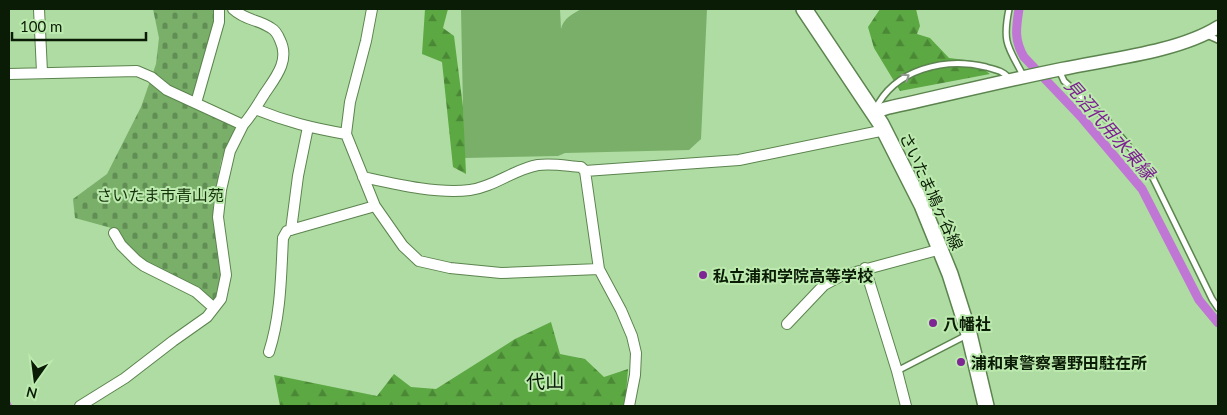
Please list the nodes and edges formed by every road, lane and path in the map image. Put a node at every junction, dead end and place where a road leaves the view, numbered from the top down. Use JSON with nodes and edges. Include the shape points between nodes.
{"nodes":[{"id":1,"x":39,"y":9,"type":"edge"},
{"id":2,"x":219,"y":9,"type":"edge"},
{"id":3,"x":232,"y":9,"type":"edge"},
{"id":4,"x":372,"y":9,"type":"edge"},
{"id":5,"x":804,"y":9,"type":"edge"},
{"id":6,"x":1009,"y":9,"type":"edge"},
{"id":7,"x":1218,"y":27,"type":"edge"},
{"id":8,"x":1206,"y":35,"type":"junction"},
{"id":9,"x":1218,"y":40,"type":"edge"},
{"id":10,"x":1053,"y":71,"type":"junction"},
{"id":11,"x":42,"y":72,"type":"junction"},
{"id":12,"x":9,"y":74,"type":"edge"},
{"id":13,"x":1028,"y":77,"type":"junction"},
{"id":14,"x":1010,"y":81,"type":"junction"},
{"id":15,"x":196,"y":103,"type":"junction"},
{"id":16,"x":255,"y":109,"type":"junction"},
{"id":17,"x":874,"y":112,"type":"junction"},
{"id":18,"x":243,"y":125,"type":"junction"},
{"id":19,"x":308,"y":127,"type":"junction"},
{"id":20,"x":884,"y":130,"type":"junction"},
{"id":21,"x":346,"y":134,"type":"junction"},
{"id":22,"x":585,"y":171,"type":"junction"},
{"id":23,"x":363,"y":176,"type":"junction"},
{"id":24,"x":375,"y":206,"type":"junction"},
{"id":25,"x":291,"y":230,"type":"junction"},
{"id":26,"x":114,"y":233,"type":"dead end"},
{"id":27,"x":941,"y":248,"type":"junction"},
{"id":28,"x":599,"y":268,"type":"junction"},
{"id":29,"x":865,"y":268,"type":"junction"},
{"id":30,"x":214,"y":308,"type":"junction"},
{"id":31,"x":1218,"y":308,"type":"edge"},
{"id":32,"x":787,"y":324,"type":"dead end"},
{"id":33,"x":969,"y":334,"type":"junction"},
{"id":34,"x":270,"y":352,"type":"dead end"},
{"id":35,"x":897,"y":371,"type":"junction"},
{"id":36,"x":80,"y":406,"type":"edge"},
{"id":37,"x":629,"y":406,"type":"edge"},
{"id":38,"x":906,"y":406,"type":"edge"},
{"id":39,"x":986,"y":406,"type":"edge"}],
"edges":[{"from":1,"to":11,"type":"street"},
{"from":2,"to":15,"type":"street","via":[[219,22]]},
{"from":3,"to":16,"type":"street","via":[[272,28],[285,52],[276,79]]},
{"from":4,"to":21,"type":"street","via":[[350,102]]},
{"from":5,"to":17,"type":"main road","name":"さいたま鳩ヶ谷線"},
{"from":6,"to":13,"type":"lane","via":[[1006,41],[1012,58]]},
{"from":7,"to":8,"type":"street"},
{"from":8,"to":9,"type":"lane"},
{"from":8,"to":10,"type":"street","via":[[1162,49]]},
{"from":10,"to":13,"type":"street"},
{"from":10,"to":31,"type":"lane","via":[[1108,121],[1150,172]]},
{"from":11,"to":12,"type":"street"},
{"from":11,"to":15,"type":"street","via":[[137,71]]},
{"from":13,"to":14,"type":"street"},
{"from":14,"to":17,"type":"street"},
{"from":17,"to":14,"type":"lane","one_way":true,"via":[[887,92],[903,78],[921,69],[951,64],[977,65],[1004,73]]},
{"from":15,"to":18,"type":"street"},
{"from":16,"to":18,"type":"street"},
{"from":16,"to":19,"type":"street","via":[[282,121]]},
{"from":17,"to":20,"type":"main road","name":"さいたま鳩ヶ谷線"},
{"from":18,"to":30,"type":"street","via":[[230,151],[221,190],[218,217],[226,276],[221,299]]},
{"from":19,"to":21,"type":"street"},
{"from":19,"to":25,"type":"street"},
{"from":20,"to":22,"type":"street","via":[[739,160]]},
{"from":20,"to":27,"type":"main road","name":"さいたま鳩ヶ谷線"},
{"from":21,"to":23,"type":"street"},
{"from":22,"to":23,"type":"street","via":[[581,167],[539,165],[485,187],[456,191],[403,185]]},
{"from":22,"to":28,"type":"street"},
{"from":23,"to":24,"type":"street"},
{"from":24,"to":25,"type":"street"},
{"from":24,"to":28,"type":"street","via":[[403,246],[419,261],[501,273]]},
{"from":25,"to":34,"type":"street","via":[[286,231],[283,238],[279,306]]},
{"from":26,"to":30,"type":"street","via":[[136,260],[196,292]]},
{"from":27,"to":29,"type":"street"},
{"from":27,"to":33,"type":"main road","name":"さいたま鳩ヶ谷線"},
{"from":28,"to":37,"type":"street","via":[[621,310],[636,353]]},
{"from":29,"to":32,"type":"street","via":[[824,285]]},
{"from":29,"to":35,"type":"street"},
{"from":30,"to":36,"type":"street","via":[[207,317],[125,378]]},
{"from":33,"to":35,"type":"lane"},
{"from":33,"to":39,"type":"main road","name":"さいたま鳩ヶ谷線"},
{"from":35,"to":38,"type":"street"}]}
